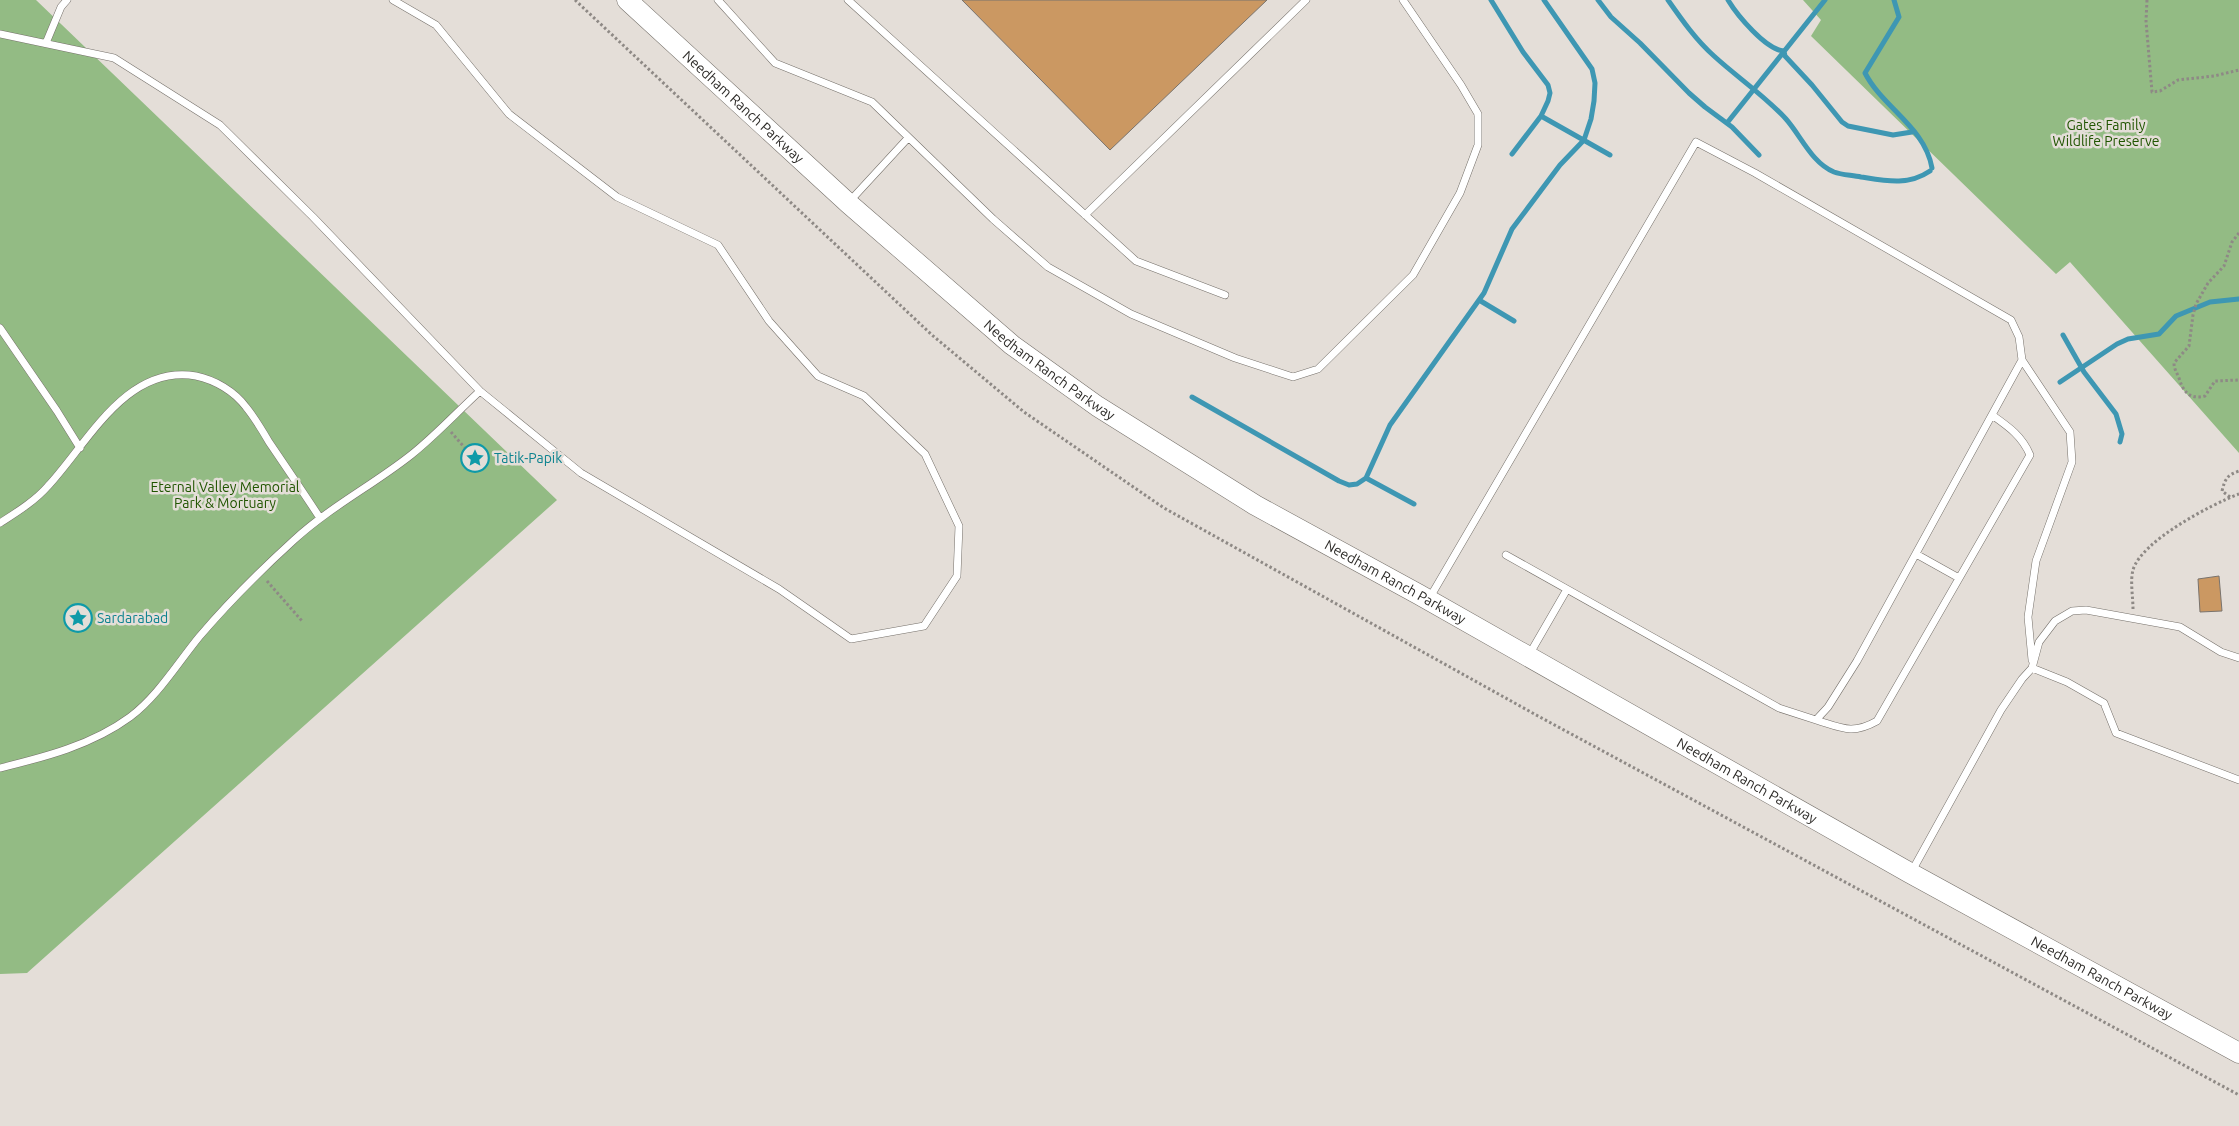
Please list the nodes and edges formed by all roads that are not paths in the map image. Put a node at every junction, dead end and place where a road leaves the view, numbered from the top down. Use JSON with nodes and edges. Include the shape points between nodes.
{"nodes":[{"id":1,"x":67,"y":0,"type":"edge"},
{"id":2,"x":393,"y":0,"type":"edge"},
{"id":3,"x":627,"y":0,"type":"edge"},
{"id":4,"x":718,"y":0,"type":"edge"},
{"id":5,"x":848,"y":0,"type":"edge"},
{"id":6,"x":1306,"y":0,"type":"edge"},
{"id":7,"x":1403,"y":0,"type":"edge"},
{"id":8,"x":0,"y":34,"type":"edge"},
{"id":9,"x":46,"y":43,"type":"junction"},
{"id":10,"x":908,"y":138,"type":"junction"},
{"id":11,"x":848,"y":203,"type":"junction"},
{"id":12,"x":1086,"y":215,"type":"junction"},
{"id":13,"x":1225,"y":295,"type":"dead end"},
{"id":14,"x":0,"y":328,"type":"edge"},
{"id":15,"x":2022,"y":360,"type":"junction"},
{"id":16,"x":480,"y":391,"type":"junction"},
{"id":17,"x":1992,"y":415,"type":"junction"},
{"id":18,"x":80,"y":448,"type":"junction"},
{"id":19,"x":320,"y":518,"type":"junction"},
{"id":20,"x":0,"y":523,"type":"edge"},
{"id":21,"x":1916,"y":554,"type":"junction"},
{"id":22,"x":1506,"y":556,"type":"dead end"},
{"id":23,"x":1960,"y":578,"type":"junction"},
{"id":24,"x":1566,"y":591,"type":"junction"},
{"id":25,"x":1429,"y":600,"type":"junction"},
{"id":26,"x":1528,"y":657,"type":"junction"},
{"id":27,"x":2239,"y":658,"type":"edge"},
{"id":28,"x":2032,"y":668,"type":"junction"},
{"id":29,"x":1816,"y":720,"type":"junction"},
{"id":30,"x":0,"y":768,"type":"edge"},
{"id":31,"x":2239,"y":780,"type":"edge"},
{"id":32,"x":1910,"y":873,"type":"junction"},
{"id":33,"x":2239,"y":1053,"type":"edge"}],
"edges":[{"from":1,"to":9,"type":"lane"},
{"from":2,"to":16,"type":"lane","via":[[436,25],[508,114],[616,197],[718,245],[769,321],[818,376],[864,396],[925,454],[959,526],[957,576],[924,626],[851,639],[779,589],[581,473]]},
{"from":3,"to":11,"type":"street","name":"Needham Ranch Parkway"},
{"from":4,"to":10,"type":"lane","via":[[775,63],[872,102]]},
{"from":5,"to":12,"type":"lane"},
{"from":6,"to":12,"type":"lane"},
{"from":7,"to":10,"type":"lane","via":[[1478,114],[1478,145],[1460,193],[1413,276],[1318,369],[1293,377],[1235,358],[1131,314],[1048,267]]},
{"from":8,"to":9,"type":"lane"},
{"from":9,"to":16,"type":"lane","via":[[114,58],[220,125]]},
{"from":10,"to":11,"type":"lane"},
{"from":11,"to":25,"type":"street","name":"Needham Ranch Parkway","via":[[1012,344],[1097,406],[1256,504]]},
{"from":12,"to":13,"type":"lane","via":[[1136,261]]},
{"from":14,"to":18,"type":"lane"},
{"from":15,"to":17,"type":"lane"},
{"from":15,"to":25,"type":"lane","via":[[2019,337],[2011,320],[1696,142]]},
{"from":15,"to":28,"type":"lane","via":[[2070,432],[2072,462],[2036,561],[2028,617]]},
{"from":16,"to":19,"type":"lane","via":[[412,454]]},
{"from":17,"to":21,"type":"lane"},
{"from":17,"to":23,"type":"lane","via":[[2016,432],[2030,455]]},
{"from":18,"to":19,"type":"lane","via":[[127,396],[147,382],[166,376],[186,375],[210,379],[246,406]]},
{"from":18,"to":20,"type":"lane","via":[[48,487]]},
{"from":19,"to":30,"type":"lane","via":[[260,573],[201,635],[145,705],[81,744]]},
{"from":21,"to":23,"type":"lane"},
{"from":21,"to":29,"type":"lane","via":[[1857,661]]},
{"from":22,"to":24,"type":"lane"},
{"from":23,"to":29,"type":"lane","via":[[1877,721],[1862,729],[1845,729]]},
{"from":24,"to":26,"type":"lane"},
{"from":24,"to":29,"type":"lane","via":[[1779,708]]},
{"from":25,"to":26,"type":"street","name":"Needham Ranch Parkway"},
{"from":26,"to":32,"type":"street","name":"Needham Ranch Parkway"},
{"from":27,"to":28,"type":"lane","via":[[2221,652],[2180,627],[2086,610],[2072,611],[2055,621],[2039,642]]},
{"from":28,"to":31,"type":"lane","via":[[2067,682],[2104,703],[2116,733]]},
{"from":28,"to":32,"type":"lane","via":[[2001,710]]},
{"from":32,"to":33,"type":"street","name":"Needham Ranch Parkway"}]}
